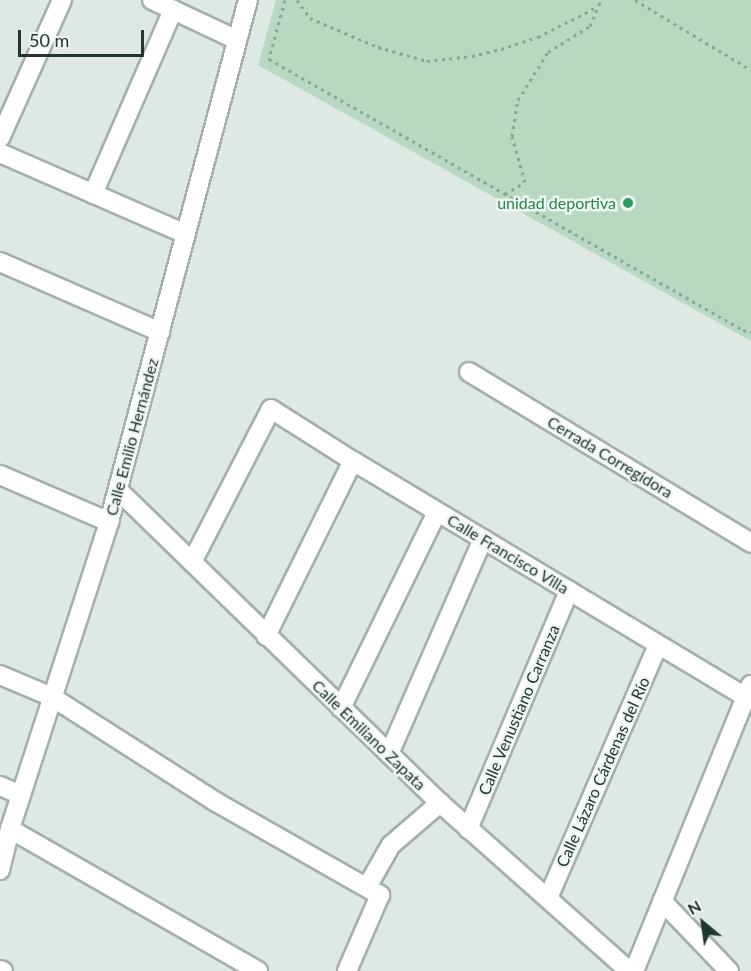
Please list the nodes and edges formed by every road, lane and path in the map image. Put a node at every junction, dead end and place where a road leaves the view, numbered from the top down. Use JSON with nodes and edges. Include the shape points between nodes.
{"nodes":[{"id":1,"x":62,"y":0,"type":"edge"},
{"id":2,"x":152,"y":0,"type":"edge"},
{"id":3,"x":248,"y":0,"type":"edge"},
{"id":4,"x":285,"y":0,"type":"edge"},
{"id":5,"x":297,"y":0,"type":"edge"},
{"id":6,"x":601,"y":0,"type":"edge"},
{"id":7,"x":635,"y":0,"type":"edge"},
{"id":8,"x":597,"y":7,"type":"junction"},
{"id":9,"x":173,"y":10,"type":"junction"},
{"id":10,"x":235,"y":39,"type":"junction"},
{"id":11,"x":751,"y":70,"type":"edge"},
{"id":12,"x":0,"y":138,"type":"edge"},
{"id":13,"x":0,"y":153,"type":"edge"},
{"id":14,"x":93,"y":194,"type":"junction"},
{"id":15,"x":505,"y":194,"type":"junction"},
{"id":16,"x":184,"y":234,"type":"junction"},
{"id":17,"x":0,"y":262,"type":"edge"},
{"id":18,"x":160,"y":332,"type":"junction"},
{"id":19,"x":751,"y":332,"type":"edge"},
{"id":20,"x":469,"y":372,"type":"dead end"},
{"id":21,"x":352,"y":461,"type":"junction"},
{"id":22,"x":0,"y":475,"type":"edge"},
{"id":23,"x":118,"y":490,"type":"junction"},
{"id":24,"x":437,"y":512,"type":"junction"},
{"id":25,"x":110,"y":522,"type":"junction"},
{"id":26,"x":483,"y":539,"type":"junction"},
{"id":27,"x":751,"y":543,"type":"edge"},
{"id":28,"x":192,"y":562,"type":"junction"},
{"id":29,"x":569,"y":591,"type":"junction"},
{"id":30,"x":266,"y":636,"type":"junction"},
{"id":31,"x":658,"y":645,"type":"junction"},
{"id":32,"x":0,"y":675,"type":"edge"},
{"id":33,"x":748,"y":691,"type":"edge"},
{"id":34,"x":52,"y":697,"type":"junction"},
{"id":35,"x":341,"y":708,"type":"junction"},
{"id":36,"x":389,"y":754,"type":"junction"},
{"id":37,"x":0,"y":786,"type":"edge"},
{"id":38,"x":21,"y":795,"type":"junction"},
{"id":39,"x":440,"y":803,"type":"junction"},
{"id":40,"x":468,"y":828,"type":"junction"},
{"id":41,"x":10,"y":829,"type":"junction"},
{"id":42,"x":0,"y":870,"type":"edge"},
{"id":43,"x":367,"y":887,"type":"junction"},
{"id":44,"x":548,"y":898,"type":"junction"},
{"id":45,"x":662,"y":901,"type":"junction"},
{"id":46,"x":258,"y":971,"type":"edge"},
{"id":47,"x":347,"y":971,"type":"edge"},
{"id":48,"x":629,"y":971,"type":"edge"},
{"id":49,"x":634,"y":971,"type":"edge"},
{"id":50,"x":729,"y":971,"type":"edge"}],
"edges":[{"from":1,"to":12,"type":"street"},
{"from":2,"to":9,"type":"street"},
{"from":3,"to":10,"type":"street","name":"Calle Emilio Hernández"},
{"from":4,"to":15,"type":"path","via":[[268,59]]},
{"from":5,"to":8,"type":"path","via":[[302,10],[320,22],[378,47],[427,61],[501,49],[538,37]]},
{"from":6,"to":8,"type":"path"},
{"from":7,"to":11,"type":"path"},
{"from":8,"to":15,"type":"path","via":[[590,26],[548,52],[518,100],[512,136],[525,182]]},
{"from":9,"to":10,"type":"street"},
{"from":9,"to":14,"type":"street"},
{"from":10,"to":16,"type":"street","name":"Calle Emilio Hernández"},
{"from":13,"to":14,"type":"street"},
{"from":14,"to":16,"type":"street"},
{"from":15,"to":19,"type":"path"},
{"from":16,"to":18,"type":"street","name":"Calle Emilio Hernández"},
{"from":17,"to":18,"type":"street"},
{"from":18,"to":23,"type":"street","name":"Calle Emilio Hernández"},
{"from":20,"to":27,"type":"street","name":"Cerrada Corregidora"},
{"from":21,"to":24,"type":"street","name":"Calle Francisco Villa"},
{"from":21,"to":28,"type":"street","name":"Calle Francisco Villa","via":[[271,409]]},
{"from":21,"to":30,"type":"street"},
{"from":22,"to":25,"type":"street"},
{"from":23,"to":25,"type":"street","name":"Calle Emilio Hernández"},
{"from":23,"to":28,"type":"street","name":"Calle Emiliano Zapata"},
{"from":24,"to":26,"type":"street","name":"Calle Francisco Villa"},
{"from":24,"to":35,"type":"street"},
{"from":25,"to":34,"type":"street","name":"Calle Emilio Hernández"},
{"from":26,"to":29,"type":"street","name":"Calle Francisco Villa"},
{"from":26,"to":36,"type":"street"},
{"from":28,"to":30,"type":"street","name":"Calle Emiliano Zapata"},
{"from":29,"to":31,"type":"street","name":"Calle Francisco Villa"},
{"from":29,"to":40,"type":"street","name":"Calle Venustiano Carranza"},
{"from":30,"to":35,"type":"street","name":"Calle Emiliano Zapata"},
{"from":31,"to":33,"type":"street","name":"Calle Francisco Villa"},
{"from":31,"to":44,"type":"street","name":"Calle Lázaro Cárdenas del Río"},
{"from":32,"to":34,"type":"street"},
{"from":33,"to":45,"type":"street"},
{"from":34,"to":38,"type":"street","name":"Calle Emilio Hernández"},
{"from":34,"to":43,"type":"street","via":[[216,802]]},
{"from":35,"to":36,"type":"street","name":"Calle Emiliano Zapata"},
{"from":36,"to":39,"type":"street","name":"Calle Emiliano Zapata"},
{"from":37,"to":38,"type":"street"},
{"from":38,"to":41,"type":"street","name":"Calle Emilio Hernández"},
{"from":39,"to":40,"type":"street","name":"Calle Emiliano Zapata"},
{"from":39,"to":43,"type":"street","via":[[391,844]]},
{"from":40,"to":44,"type":"street","name":"Calle Emiliano Zapata"},
{"from":41,"to":42,"type":"street","name":"Calle Emilio Hernández"},
{"from":41,"to":46,"type":"street"},
{"from":43,"to":47,"type":"street","via":[[380,895]]},
{"from":44,"to":48,"type":"street","name":"Calle Emiliano Zapata"},
{"from":45,"to":49,"type":"street"},
{"from":45,"to":50,"type":"street"}]}
